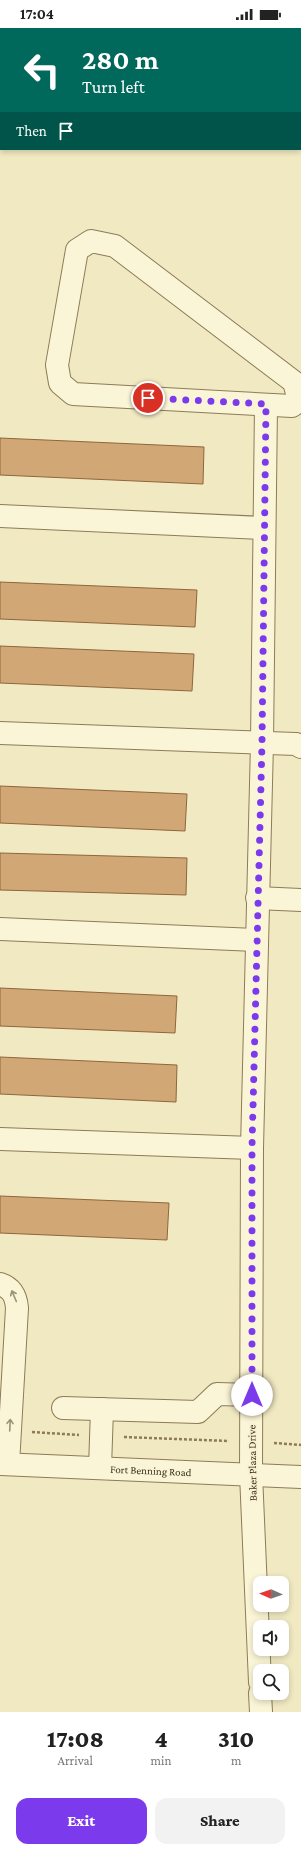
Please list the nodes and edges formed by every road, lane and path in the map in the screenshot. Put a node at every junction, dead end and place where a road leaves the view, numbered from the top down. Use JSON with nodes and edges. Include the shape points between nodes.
{"nodes":[{"id":1,"x":300,"y":402,"type":"edge"},
{"id":2,"x":266,"y":404,"type":"junction"},
{"id":3,"x":0,"y":516,"type":"edge"},
{"id":4,"x":264,"y":528,"type":"junction"},
{"id":5,"x":0,"y":733,"type":"edge"},
{"id":6,"x":262,"y":743,"type":"junction"},
{"id":7,"x":301,"y":747,"type":"edge"},
{"id":8,"x":257,"y":898,"type":"junction"},
{"id":9,"x":301,"y":900,"type":"edge"},
{"id":10,"x":0,"y":929,"type":"edge"},
{"id":11,"x":256,"y":940,"type":"junction"},
{"id":12,"x":0,"y":1139,"type":"edge"},
{"id":13,"x":252,"y":1148,"type":"junction"},
{"id":14,"x":0,"y":1284,"type":"edge"},
{"id":15,"x":252,"y":1395,"type":"junction"},
{"id":16,"x":6,"y":1399,"type":"edge"},
{"id":17,"x":63,"y":1408,"type":"dead end"},
{"id":18,"x":102,"y":1409,"type":"junction"},
{"id":19,"x":9,"y":1431,"type":"junction"},
{"id":20,"x":101,"y":1436,"type":"junction"},
{"id":21,"x":252,"y":1442,"type":"junction"},
{"id":22,"x":301,"y":1445,"type":"edge"},
{"id":23,"x":4,"y":1464,"type":"edge"},
{"id":24,"x":100,"y":1468,"type":"junction"},
{"id":25,"x":252,"y":1474,"type":"junction"},
{"id":26,"x":301,"y":1477,"type":"edge"},
{"id":27,"x":259,"y":1664,"type":"edge"},
{"id":28,"x":260,"y":1700,"type":"edge"},
{"id":29,"x":261,"y":1712,"type":"edge"}],
"edges":[{"from":1,"to":2,"type":"street","via":[[292,406]]},
{"from":1,"to":2,"type":"street","via":[[294,382],[115,246],[91,241],[76,250],[57,365],[60,383],[73,394]]},
{"from":2,"to":4,"type":"street","name":"Baker Plaza Drive"},
{"from":3,"to":4,"type":"street"},
{"from":4,"to":6,"type":"street","name":"Baker Plaza Drive"},
{"from":5,"to":6,"type":"street"},
{"from":6,"to":7,"type":"street","via":[[296,744]]},
{"from":6,"to":8,"type":"street","name":"Baker Plaza Drive"},
{"from":8,"to":9,"type":"street"},
{"from":8,"to":11,"type":"street","name":"Baker Plaza Drive"},
{"from":10,"to":11,"type":"street"},
{"from":11,"to":13,"type":"street","name":"Baker Plaza Drive"},
{"from":12,"to":13,"type":"street"},
{"from":13,"to":15,"type":"street","name":"Baker Plaza Drive"},
{"from":16,"to":14,"type":"street","one_way":true,"via":[[16,1299],[11,1289]]},
{"from":15,"to":18,"type":"street","via":[[217,1394],[198,1412]]},
{"from":15,"to":21,"type":"street","name":"Baker Plaza Drive"},
{"from":19,"to":16,"type":"street","one_way":true},
{"from":17,"to":18,"type":"street"},
{"from":18,"to":20,"type":"street"},
{"from":19,"to":20,"type":"path"},
{"from":19,"to":23,"type":"street"},
{"from":20,"to":21,"type":"path"},
{"from":20,"to":24,"type":"street"},
{"from":21,"to":22,"type":"path"},
{"from":21,"to":25,"type":"street","name":"Baker Plaza Drive"},
{"from":23,"to":24,"type":"street","name":"Fort Benning Road"},
{"from":24,"to":25,"type":"street","name":"Fort Benning Road"},
{"from":25,"to":26,"type":"street","name":"Fort Benning Road"},
{"from":25,"to":27,"type":"street","name":"Baker Plaza Drive"},
{"from":28,"to":29,"type":"street"}]}
